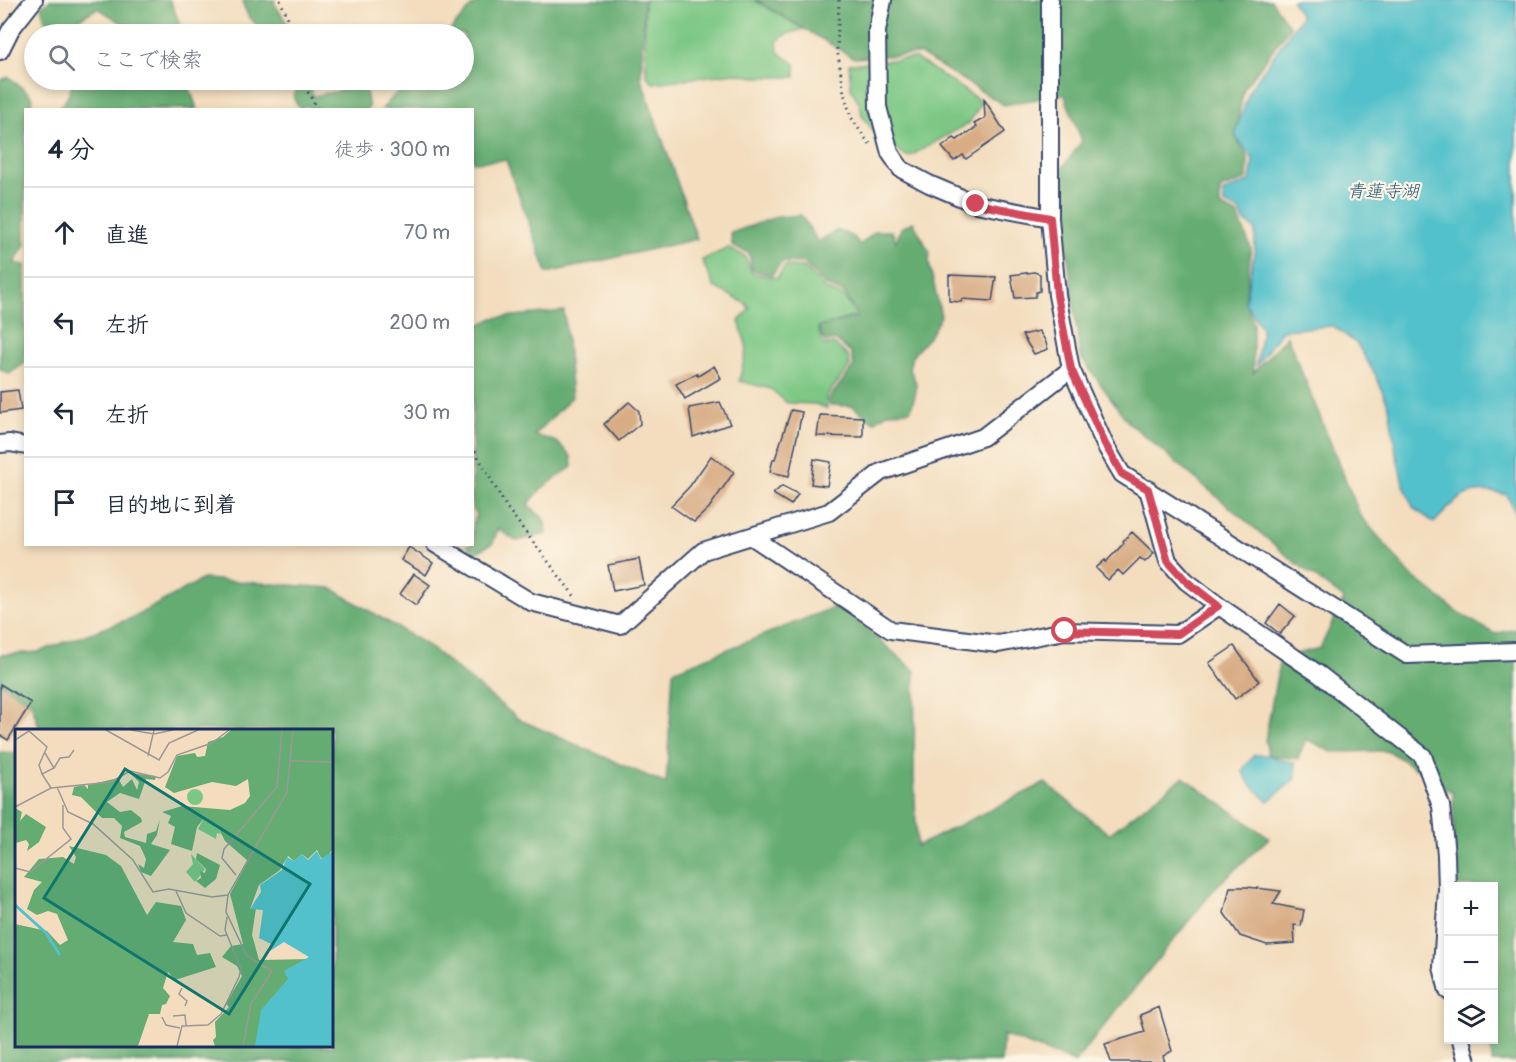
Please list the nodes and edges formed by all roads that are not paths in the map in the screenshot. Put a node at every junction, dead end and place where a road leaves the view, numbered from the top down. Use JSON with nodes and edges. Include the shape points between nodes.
{"nodes":[{"id":1,"x":34,"y":0,"type":"edge"},
{"id":2,"x":883,"y":0,"type":"edge"},
{"id":3,"x":1050,"y":0,"type":"edge"},
{"id":4,"x":0,"y":51,"type":"edge"},
{"id":5,"x":1050,"y":218,"type":"junction"},
{"id":6,"x":1071,"y":369,"type":"junction"},
{"id":7,"x":0,"y":444,"type":"edge"},
{"id":8,"x":24,"y":446,"type":"edge"},
{"id":9,"x":1148,"y":489,"type":"junction"},
{"id":10,"x":751,"y":536,"type":"junction"},
{"id":11,"x":438,"y":546,"type":"edge"},
{"id":12,"x":1218,"y":606,"type":"junction"},
{"id":13,"x":1516,"y":651,"type":"edge"},
{"id":14,"x":1449,"y":990,"type":"edge"},
{"id":15,"x":1462,"y":1044,"type":"edge"},
{"id":16,"x":1467,"y":1062,"type":"edge"}],
"edges":[{"from":1,"to":4,"type":"street","via":[[11,29]]},
{"from":2,"to":5,"type":"street","via":[[877,31],[878,107],[890,153],[901,169],[976,204]]},
{"from":3,"to":5,"type":"street"},
{"from":5,"to":6,"type":"street","via":[[1057,295]]},
{"from":6,"to":9,"type":"street","via":[[1122,474]]},
{"from":6,"to":10,"type":"street","via":[[983,437],[881,472],[829,512]]},
{"from":7,"to":8,"type":"street"},
{"from":9,"to":12,"type":"street","via":[[1168,561]]},
{"from":9,"to":13,"type":"street","via":[[1407,655]]},
{"from":10,"to":11,"type":"street","via":[[702,551],[620,625],[531,602]]},
{"from":10,"to":12,"type":"street","via":[[891,630],[998,644],[1065,631],[1178,634]]},
{"from":12,"to":14,"type":"street","via":[[1320,675],[1423,756],[1442,806],[1447,890],[1442,967]]},
{"from":15,"to":16,"type":"street"}]}
